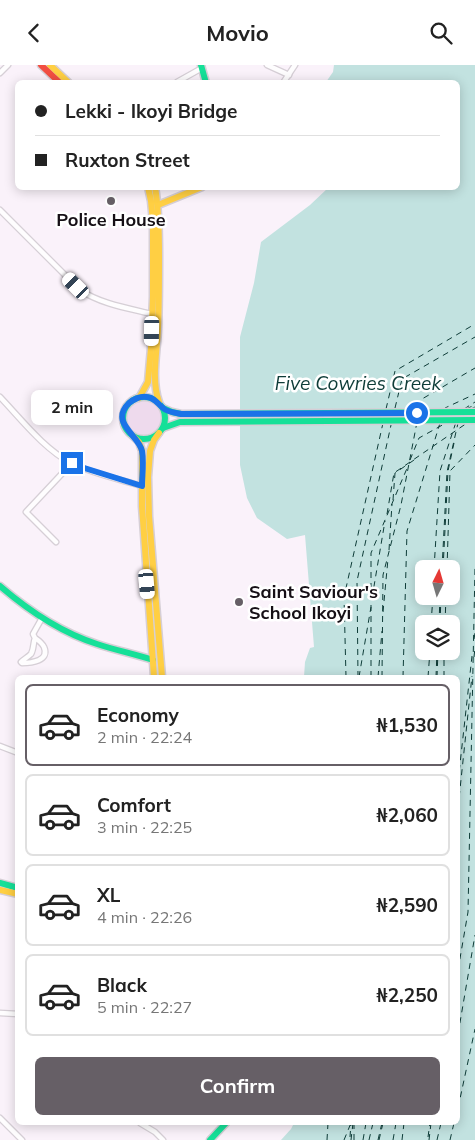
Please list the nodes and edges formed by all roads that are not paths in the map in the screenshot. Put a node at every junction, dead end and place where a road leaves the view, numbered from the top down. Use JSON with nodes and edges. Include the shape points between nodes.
{"nodes":[{"id":1,"x":8,"y":65,"type":"edge"},
{"id":2,"x":41,"y":65,"type":"edge"},
{"id":3,"x":50,"y":65,"type":"edge"},
{"id":4,"x":267,"y":65,"type":"edge"},
{"id":5,"x":295,"y":65,"type":"edge"},
{"id":6,"x":201,"y":66,"type":"edge"},
{"id":7,"x":0,"y":73,"type":"edge"},
{"id":8,"x":289,"y":75,"type":"junction"},
{"id":9,"x":57,"y":80,"type":"edge"},
{"id":10,"x":65,"y":80,"type":"edge"},
{"id":11,"x":180,"y":80,"type":"edge"},
{"id":12,"x":205,"y":80,"type":"edge"},
{"id":13,"x":285,"y":80,"type":"edge"},
{"id":14,"x":149,"y":190,"type":"edge"},
{"id":15,"x":156,"y":190,"type":"edge"},
{"id":16,"x":195,"y":190,"type":"edge"},
{"id":17,"x":158,"y":205,"type":"junction"},
{"id":18,"x":0,"y":210,"type":"edge"},
{"id":19,"x":152,"y":314,"type":"junction"},
{"id":20,"x":0,"y":397,"type":"edge"},
{"id":21,"x":139,"y":398,"type":"junction"},
{"id":22,"x":161,"y":405,"type":"junction"},
{"id":23,"x":475,"y":412,"type":"edge"},
{"id":24,"x":475,"y":420,"type":"edge"},
{"id":25,"x":161,"y":431,"type":"junction"},
{"id":26,"x":133,"y":436,"type":"junction"},
{"id":27,"x":72,"y":463,"type":"junction"},
{"id":28,"x":142,"y":486,"type":"junction"},
{"id":29,"x":56,"y":542,"type":"dead end"},
{"id":30,"x":0,"y":586,"type":"edge"},
{"id":31,"x":42,"y":618,"type":"junction"},
{"id":32,"x":35,"y":638,"type":"junction"},
{"id":33,"x":152,"y":660,"type":"junction"},
{"id":34,"x":154,"y":675,"type":"edge"},
{"id":35,"x":162,"y":675,"type":"edge"},
{"id":36,"x":0,"y":746,"type":"edge"},
{"id":37,"x":15,"y":752,"type":"edge"},
{"id":38,"x":0,"y":883,"type":"edge"},
{"id":39,"x":15,"y":887,"type":"edge"},
{"id":40,"x":0,"y":890,"type":"edge"},
{"id":41,"x":15,"y":893,"type":"edge"},
{"id":42,"x":0,"y":1013,"type":"edge"},
{"id":43,"x":15,"y":1014,"type":"edge"},
{"id":44,"x":0,"y":1118,"type":"edge"},
{"id":45,"x":143,"y":1125,"type":"edge"},
{"id":46,"x":224,"y":1125,"type":"edge"},
{"id":47,"x":22,"y":1140,"type":"edge"},
{"id":48,"x":163,"y":1140,"type":"edge"},
{"id":49,"x":210,"y":1140,"type":"edge"}],
"edges":[{"from":1,"to":7,"type":"street"},
{"from":2,"to":9,"type":"main road"},
{"from":3,"to":10,"type":"main road"},
{"from":4,"to":8,"type":"street"},
{"from":5,"to":8,"type":"street"},
{"from":6,"to":11,"type":"street"},
{"from":6,"to":12,"type":"main road"},
{"from":8,"to":13,"type":"street"},
{"from":14,"to":19,"type":"main road","via":[[153,222]]},
{"from":15,"to":17,"type":"main road"},
{"from":16,"to":17,"type":"main road"},
{"from":17,"to":22,"type":"main road","via":[[159,309],[155,383],[156,397]]},
{"from":18,"to":19,"type":"street","via":[[90,297]]},
{"from":19,"to":21,"type":"main road","via":[[148,382]]},
{"from":20,"to":27,"type":"street","via":[[46,444]]},
{"from":21,"to":22,"type":"main road","via":[[150,397]]},
{"from":21,"to":26,"type":"main road","via":[[126,407],[124,415],[125,427]]},
{"from":22,"to":23,"type":"main road","via":[[186,414]]},
{"from":22,"to":25,"type":"main road","via":[[166,418]]},
{"from":24,"to":25,"type":"main road","via":[[178,422]]},
{"from":25,"to":26,"type":"main road","via":[[152,438]]},
{"from":25,"to":35,"type":"main road","via":[[150,451],[148,493]]},
{"from":26,"to":28,"type":"main road","via":[[142,451]]},
{"from":27,"to":28,"type":"street"},
{"from":27,"to":29,"type":"street","via":[[26,512]]},
{"from":28,"to":33,"type":"main road"},
{"from":30,"to":31,"type":"main road"},
{"from":31,"to":32,"type":"street","via":[[34,631]]},
{"from":31,"to":33,"type":"main road","via":[[72,635]]},
{"from":32,"to":32,"type":"street","via":[[43,645],[44,656],[35,662],[22,663],[32,652]]},
{"from":33,"to":34,"type":"main road"},
{"from":36,"to":37,"type":"street"},
{"from":38,"to":39,"type":"main road"},
{"from":40,"to":41,"type":"main road"},
{"from":42,"to":43,"type":"street"},
{"from":44,"to":47,"type":"street"},
{"from":45,"to":48,"type":"street"},
{"from":46,"to":49,"type":"main road"}]}
